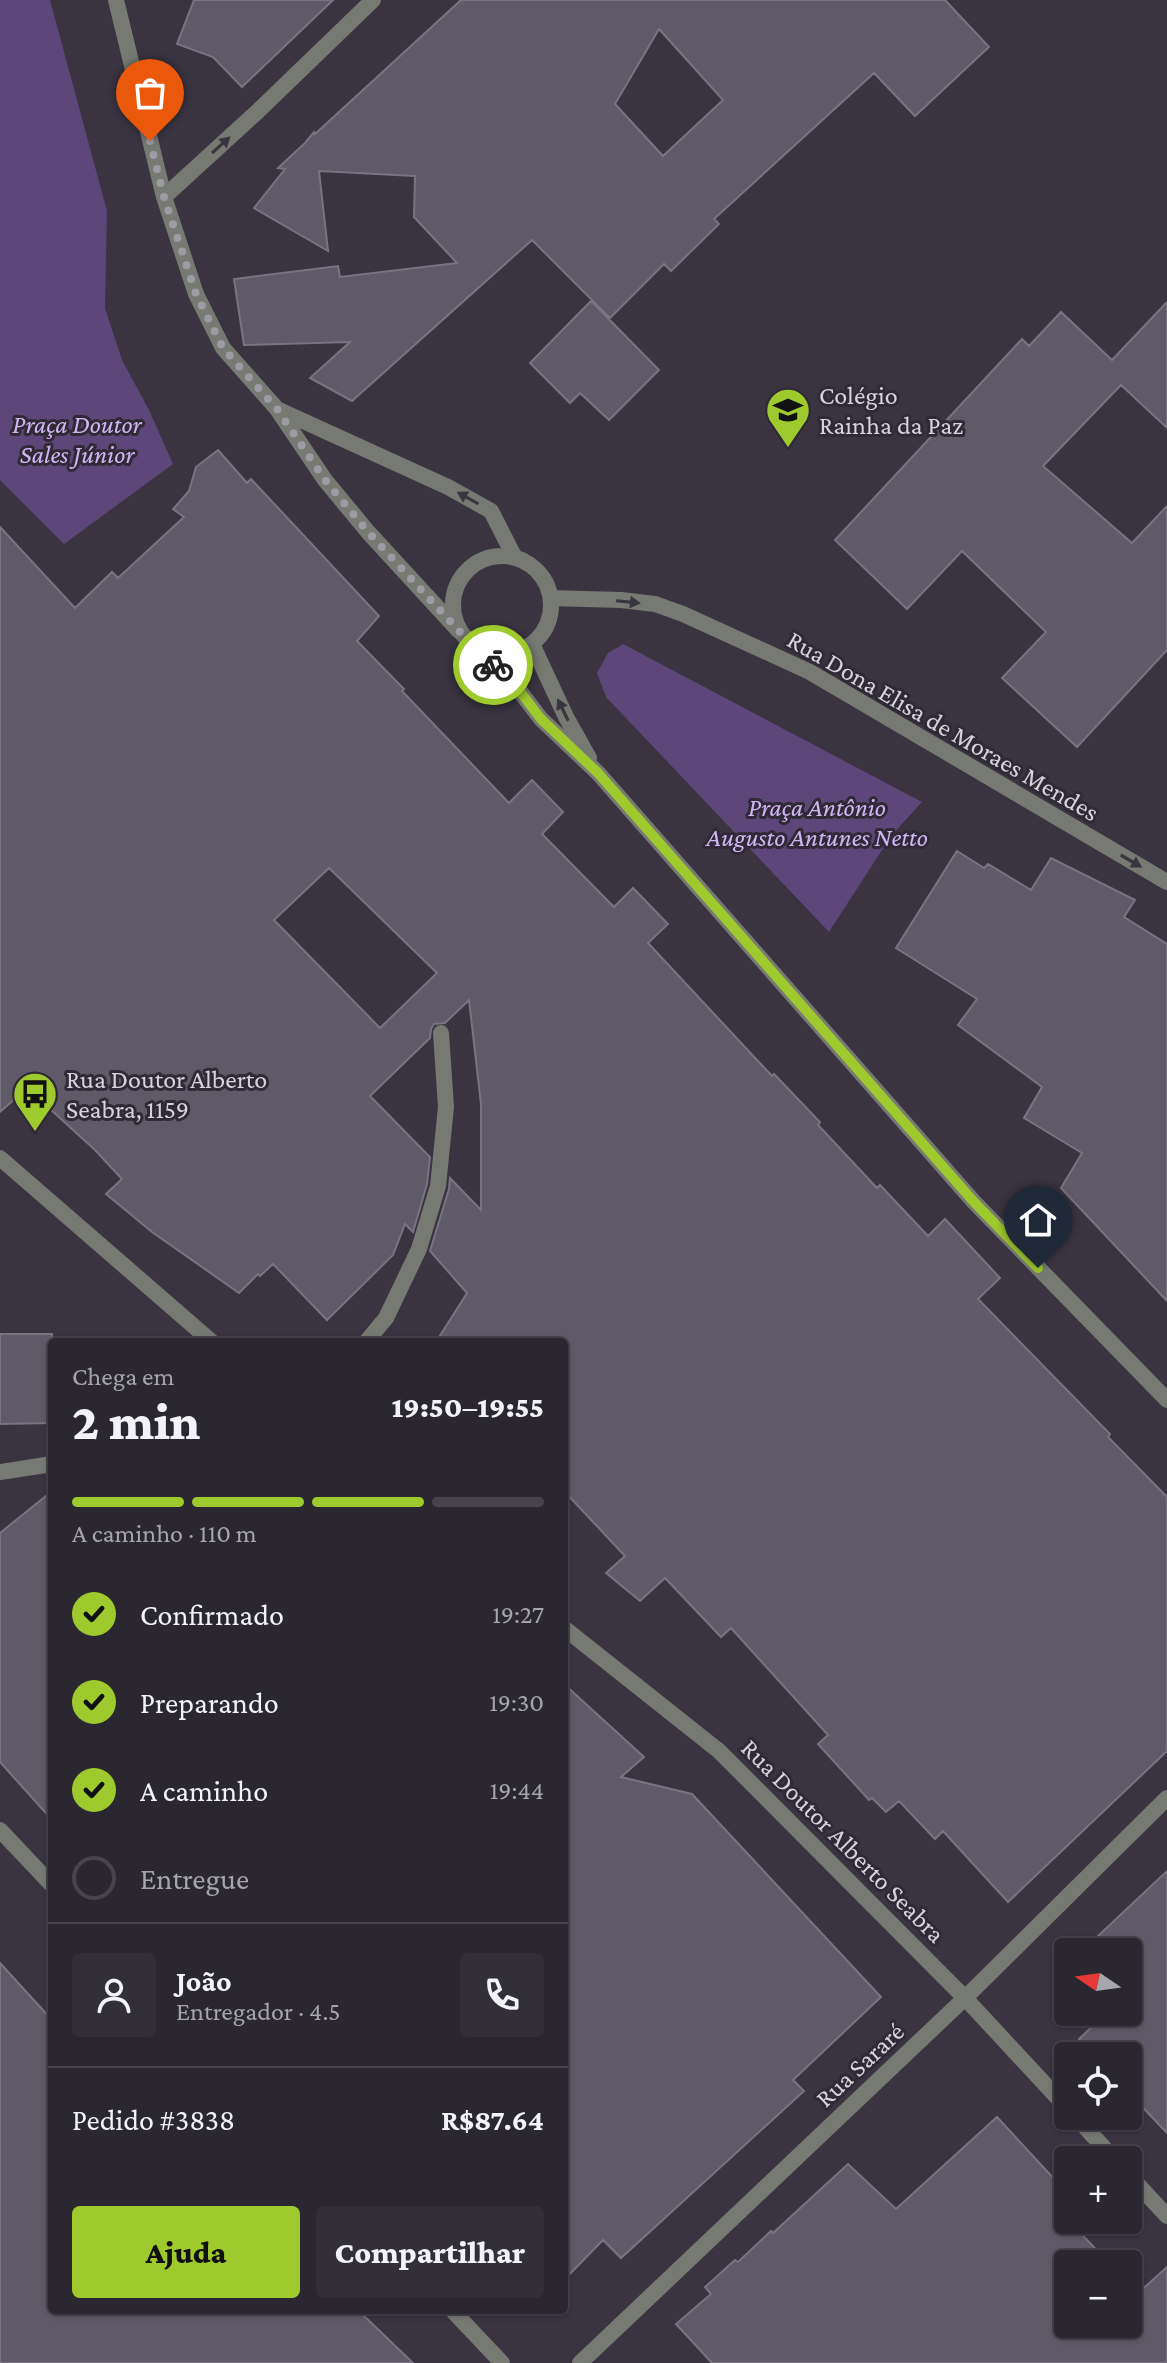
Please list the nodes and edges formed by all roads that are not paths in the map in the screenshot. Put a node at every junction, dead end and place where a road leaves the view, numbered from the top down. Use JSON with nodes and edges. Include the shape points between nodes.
{"nodes":[{"id":1,"x":116,"y":0,"type":"edge"},
{"id":2,"x":373,"y":0,"type":"edge"},
{"id":3,"x":164,"y":197,"type":"junction"},
{"id":4,"x":277,"y":409,"type":"junction"},
{"id":5,"x":514,"y":556,"type":"junction"},
{"id":6,"x":551,"y":598,"type":"junction"},
{"id":7,"x":459,"y":631,"type":"junction"},
{"id":8,"x":532,"y":644,"type":"junction"},
{"id":9,"x":472,"y":645,"type":"junction"},
{"id":10,"x":598,"y":773,"type":"junction"},
{"id":11,"x":1167,"y":882,"type":"edge"},
{"id":12,"x":441,"y":1033,"type":"dead end"},
{"id":13,"x":0,"y":1158,"type":"edge"},
{"id":14,"x":207,"y":1338,"type":"edge"},
{"id":15,"x":369,"y":1338,"type":"edge"},
{"id":16,"x":1167,"y":1400,"type":"edge"},
{"id":17,"x":48,"y":1465,"type":"edge"},
{"id":18,"x":0,"y":1472,"type":"edge"},
{"id":19,"x":568,"y":1631,"type":"edge"},
{"id":20,"x":1167,"y":1798,"type":"edge"},
{"id":21,"x":0,"y":1830,"type":"edge"},
{"id":22,"x":48,"y":1881,"type":"edge"},
{"id":23,"x":965,"y":1998,"type":"junction"},
{"id":24,"x":1054,"y":2094,"type":"edge"},
{"id":25,"x":1088,"y":2130,"type":"edge"},
{"id":26,"x":1102,"y":2146,"type":"edge"},
{"id":27,"x":1142,"y":2189,"type":"edge"},
{"id":28,"x":1167,"y":2216,"type":"edge"},
{"id":29,"x":456,"y":2314,"type":"edge"},
{"id":30,"x":502,"y":2363,"type":"edge"},
{"id":31,"x":580,"y":2363,"type":"edge"}],
"edges":[{"from":1,"to":3,"type":"street"},
{"from":3,"to":2,"type":"street","one_way":true},
{"from":3,"to":4,"type":"street","via":[[196,294],[223,348]]},
{"from":5,"to":4,"type":"street","one_way":true,"via":[[491,511]]},
{"from":4,"to":7,"type":"street","via":[[325,480]]},
{"from":5,"to":6,"type":"street","via":[[532,565]]},
{"from":5,"to":7,"type":"street","via":[[476,562],[462,575],[454,593]]},
{"from":6,"to":8,"type":"street","via":[[544,631]]},
{"from":6,"to":11,"type":"street","name":"Rua Dona Elisa de Moraes Mendes","one_way":true,"via":[[655,604],[810,672]]},
{"from":7,"to":9,"type":"street"},
{"from":8,"to":9,"type":"street","via":[[513,653],[492,654]]},
{"from":10,"to":8,"type":"street","one_way":true},
{"from":9,"to":10,"type":"street"},
{"from":10,"to":16,"type":"street","via":[[974,1202]]},
{"from":12,"to":15,"type":"street","via":[[446,1107],[438,1186],[419,1249],[386,1318]]},
{"from":13,"to":14,"type":"street"},
{"from":17,"to":18,"type":"street"},
{"from":19,"to":23,"type":"street","name":"Rua Doutor Alberto Seabra","via":[[719,1751]]},
{"from":20,"to":23,"type":"street","name":"Rua Sararé"},
{"from":21,"to":22,"type":"street"},
{"from":23,"to":24,"type":"street","name":"Rua Doutor Alberto Seabra"},
{"from":23,"to":31,"type":"street","name":"Rua Sararé"},
{"from":25,"to":26,"type":"street"},
{"from":27,"to":28,"type":"street"},
{"from":29,"to":30,"type":"street"}]}
